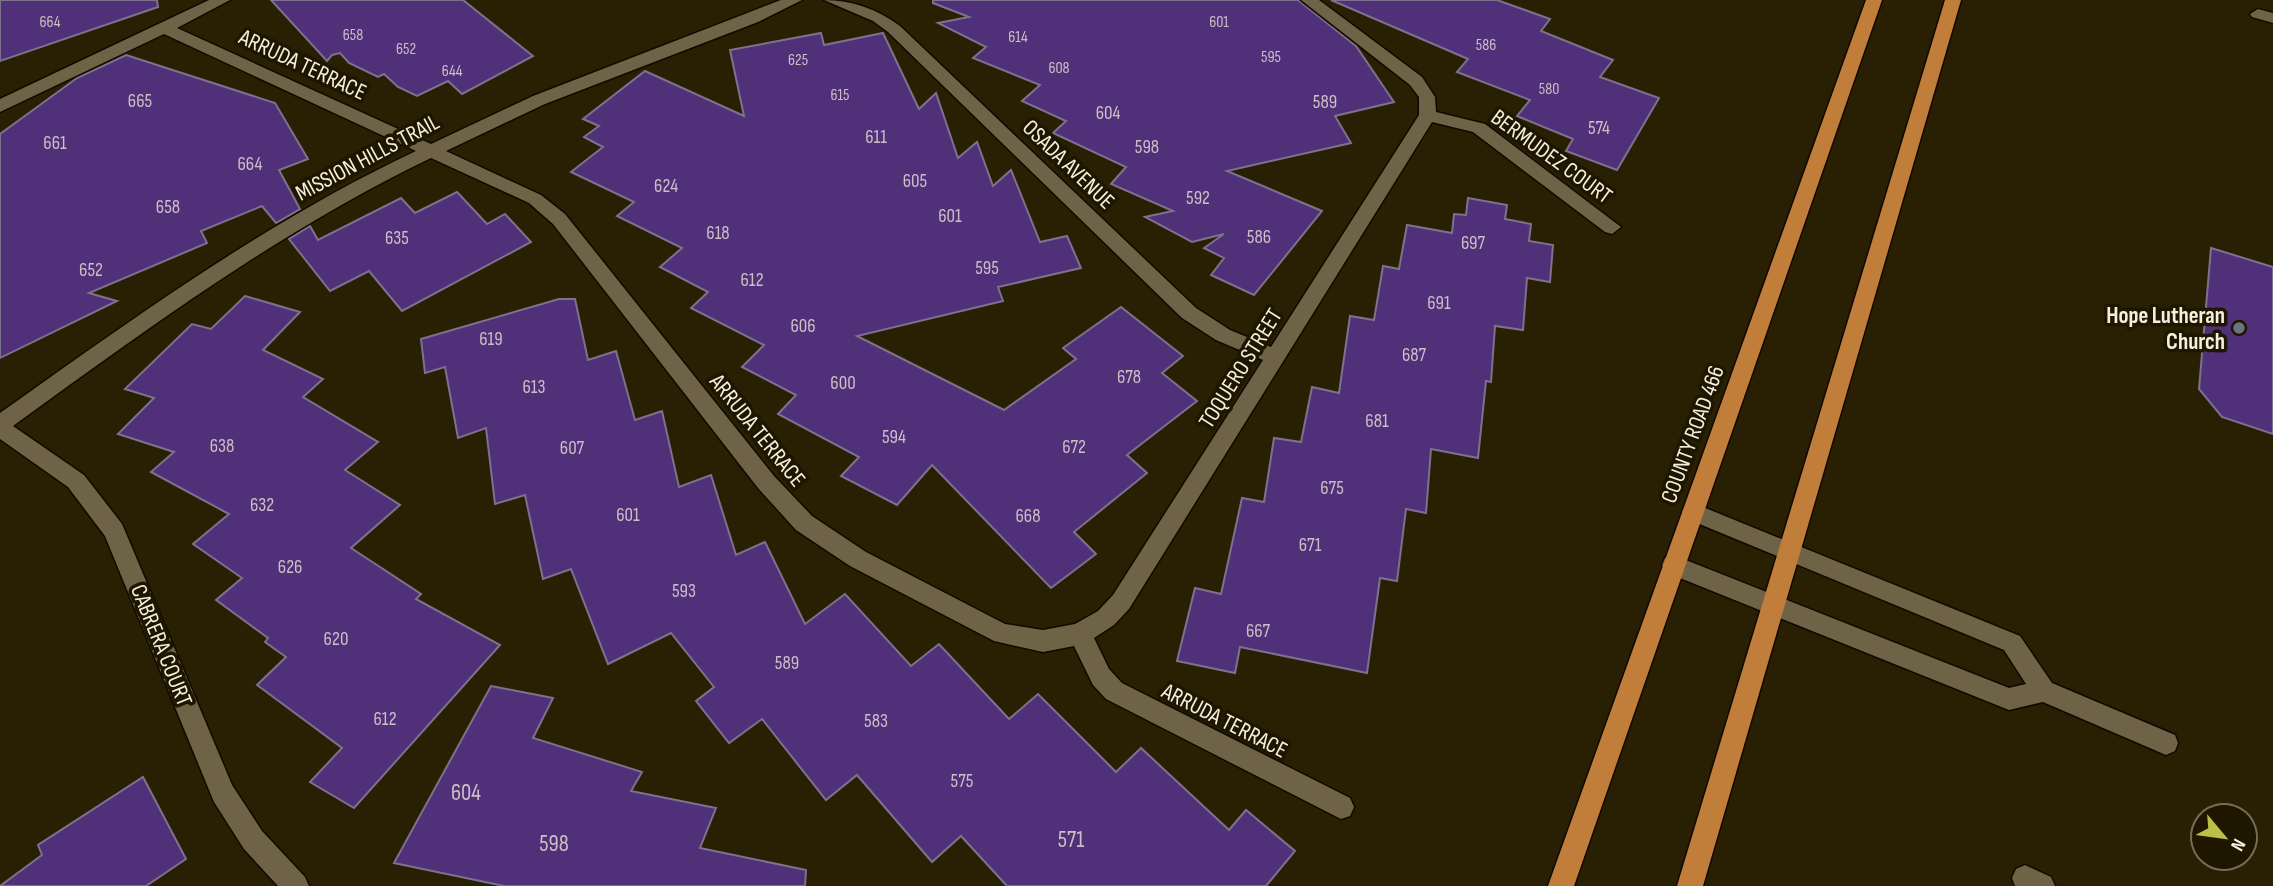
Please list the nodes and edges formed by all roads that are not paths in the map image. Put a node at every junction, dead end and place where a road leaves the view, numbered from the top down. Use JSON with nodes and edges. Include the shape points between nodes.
{"nodes":[{"id":1,"x":222,"y":0,"type":"edge"},
{"id":2,"x":793,"y":0,"type":"edge"},
{"id":3,"x":832,"y":0,"type":"edge"},
{"id":4,"x":1309,"y":0,"type":"edge"},
{"id":5,"x":1874,"y":0,"type":"edge"},
{"id":6,"x":1953,"y":0,"type":"edge"},
{"id":7,"x":162,"y":27,"type":"junction"},
{"id":8,"x":0,"y":106,"type":"edge"},
{"id":9,"x":1428,"y":116,"type":"junction"},
{"id":10,"x":430,"y":150,"type":"junction"},
{"id":11,"x":1612,"y":227,"type":"dead end"},
{"id":12,"x":1276,"y":357,"type":"junction"},
{"id":13,"x":0,"y":426,"type":"edge"},
{"id":14,"x":1693,"y":512,"type":"junction"},
{"id":15,"x":1788,"y":551,"type":"junction"},
{"id":16,"x":1673,"y":565,"type":"junction"},
{"id":17,"x":1771,"y":606,"type":"junction"},
{"id":18,"x":1080,"y":634,"type":"junction"},
{"id":19,"x":2044,"y":691,"type":"junction"},
{"id":20,"x":2166,"y":743,"type":"dead end"},
{"id":21,"x":1341,"y":807,"type":"dead end"},
{"id":22,"x":288,"y":883,"type":"edge"},
{"id":23,"x":1561,"y":886,"type":"edge"},
{"id":24,"x":1690,"y":886,"type":"edge"}],
"edges":[{"from":1,"to":7,"type":"street"},
{"from":2,"to":10,"type":"street","name":"MISSION HILLS TRAIL","via":[[582,82]]},
{"from":3,"to":12,"type":"street","name":"OSADA AVENUE","via":[[879,18],[894,29],[1189,313],[1223,335]]},
{"from":4,"to":9,"type":"street","via":[[1416,80],[1427,97]]},
{"from":5,"to":14,"type":"main road","name":"COUNTY ROAD 466"},
{"from":6,"to":15,"type":"main road"},
{"from":7,"to":8,"type":"street"},
{"from":7,"to":10,"type":"street","name":"ARRUDA TERRACE"},
{"from":9,"to":11,"type":"street","name":"BERMUDEZ COURT","via":[[1479,128]]},
{"from":9,"to":12,"type":"street","name":"TOQUERO STREET"},
{"from":10,"to":13,"type":"street","name":"MISSION HILLS TRAIL","via":[[245,253],[113,340]]},
{"from":10,"to":18,"type":"street","name":"ARRUDA TERRACE","via":[[523,193],[559,219],[766,482],[794,514],[826,540],[1002,634],[1043,641]]},
{"from":12,"to":18,"type":"street","name":"TOQUERO STREET","via":[[1121,602],[1107,618]]},
{"from":13,"to":22,"type":"street","name":"CABRERA COURT","via":[[60,467],[108,522],[223,793]]},
{"from":14,"to":15,"type":"street"},
{"from":14,"to":16,"type":"main road","name":"COUNTY ROAD 466"},
{"from":15,"to":17,"type":"main road"},
{"from":15,"to":19,"type":"street","via":[[2012,643]]},
{"from":16,"to":17,"type":"street"},
{"from":16,"to":23,"type":"main road","name":"COUNTY ROAD 466"},
{"from":17,"to":19,"type":"street","via":[[2009,699]]},
{"from":17,"to":24,"type":"main road"},
{"from":18,"to":21,"type":"street","name":"ARRUDA TERRACE","via":[[1101,677],[1114,691]]},
{"from":19,"to":20,"type":"street"}]}
